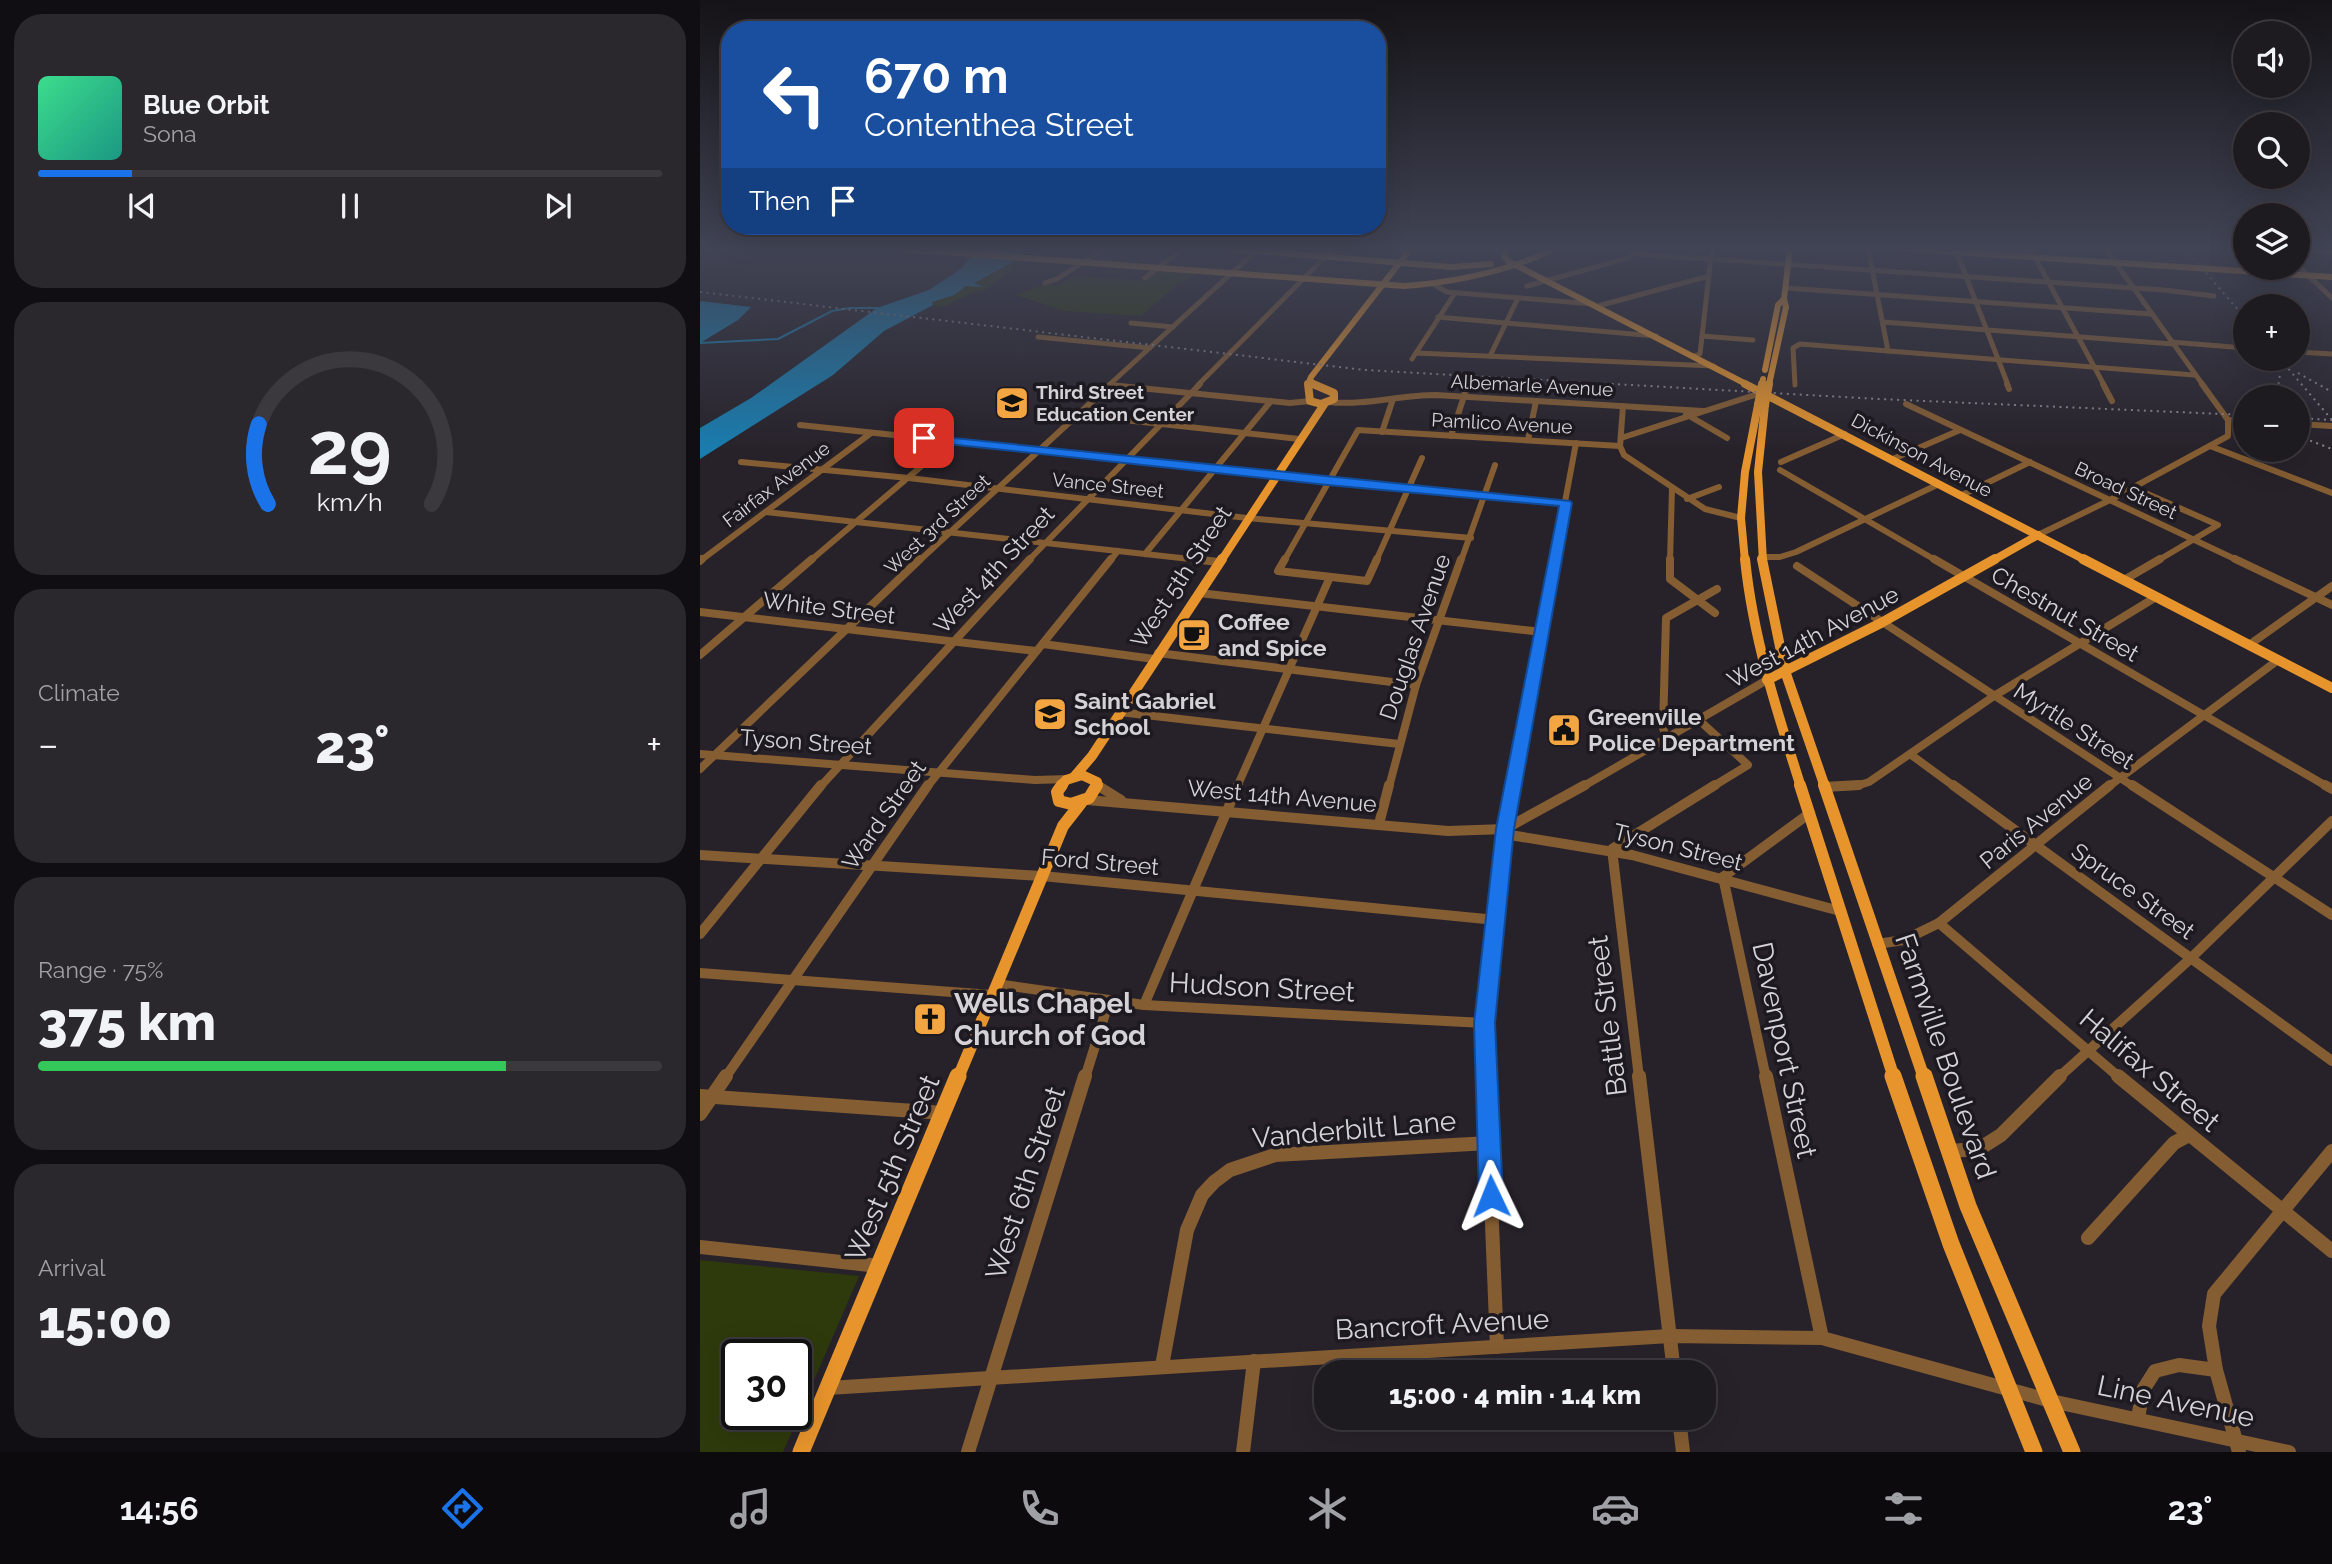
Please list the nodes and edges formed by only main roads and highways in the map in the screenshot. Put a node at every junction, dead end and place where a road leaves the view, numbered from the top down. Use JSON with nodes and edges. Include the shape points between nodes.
{"nodes":[{"id":1,"x":1359,"y":316,"type":"edge"},
{"id":2,"x":1617,"y":316,"type":"edge"},
{"id":3,"x":1784,"y":316,"type":"edge"},
{"id":4,"x":1310,"y":380,"type":"junction"},
{"id":5,"x":1327,"y":391,"type":"junction"},
{"id":6,"x":1320,"y":400,"type":"junction"},
{"id":7,"x":1761,"y":405,"type":"junction"},
{"id":8,"x":2038,"y":535,"type":"junction"},
{"id":9,"x":1785,"y":670,"type":"junction"},
{"id":10,"x":1768,"y":680,"type":"junction"},
{"id":11,"x":2332,"y":688,"type":"edge"},
{"id":12,"x":1092,"y":756,"type":"junction"},
{"id":13,"x":1072,"y":778,"type":"junction"},
{"id":14,"x":1094,"y":781,"type":"junction"},
{"id":15,"x":1059,"y":798,"type":"junction"},
{"id":16,"x":1084,"y":802,"type":"junction"},
{"id":17,"x":1063,"y":827,"type":"junction"},
{"id":18,"x":801,"y":1452,"type":"edge"},
{"id":19,"x":2034,"y":1452,"type":"edge"},
{"id":20,"x":2072,"y":1452,"type":"edge"}],
"edges":[{"from":1,"to":4,"type":"main road"},
{"from":2,"to":8,"type":"main road","name":"Dickinson Avenue"},
{"from":3,"to":7,"type":"main road","bridge":true},
{"from":4,"to":5,"type":"main road"},
{"from":4,"to":6,"type":"main road","via":[[1308,385]]},
{"from":5,"to":6,"type":"main road"},
{"from":5,"to":6,"type":"main road"},
{"from":6,"to":12,"type":"main road","name":"West 5th Street","via":[[1309,425]]},
{"from":7,"to":9,"type":"main road","name":"Farmville Boulevard","via":[[1757,469],[1761,557]]},
{"from":7,"to":10,"type":"main road","via":[[1745,472],[1741,518],[1749,598]]},
{"from":8,"to":9,"type":"main road","name":"West 14th Avenue","via":[[1881,623]]},
{"from":8,"to":11,"type":"main road","name":"Dickinson Avenue"},
{"from":9,"to":10,"type":"main road","name":"West 14th Avenue"},
{"from":9,"to":20,"type":"main road","name":"Farmville Boulevard","via":[[1948,1151]]},
{"from":10,"to":19,"type":"main road","via":[[1913,1139]]},
{"from":12,"to":13,"type":"main road","name":"West 5th Street"},
{"from":12,"to":14,"type":"main road","name":"West 5th Street"},
{"from":13,"to":14,"type":"main road"},
{"from":13,"to":15,"type":"main road","name":"West 5th Street"},
{"from":14,"to":16,"type":"main road","name":"West 5th Street","via":[[1095,793]]},
{"from":15,"to":16,"type":"main road"},
{"from":15,"to":17,"type":"main road","name":"West 5th Street"},
{"from":16,"to":17,"type":"main road","name":"West 5th Street"},
{"from":17,"to":18,"type":"main road","name":"West 5th Street"}]}
